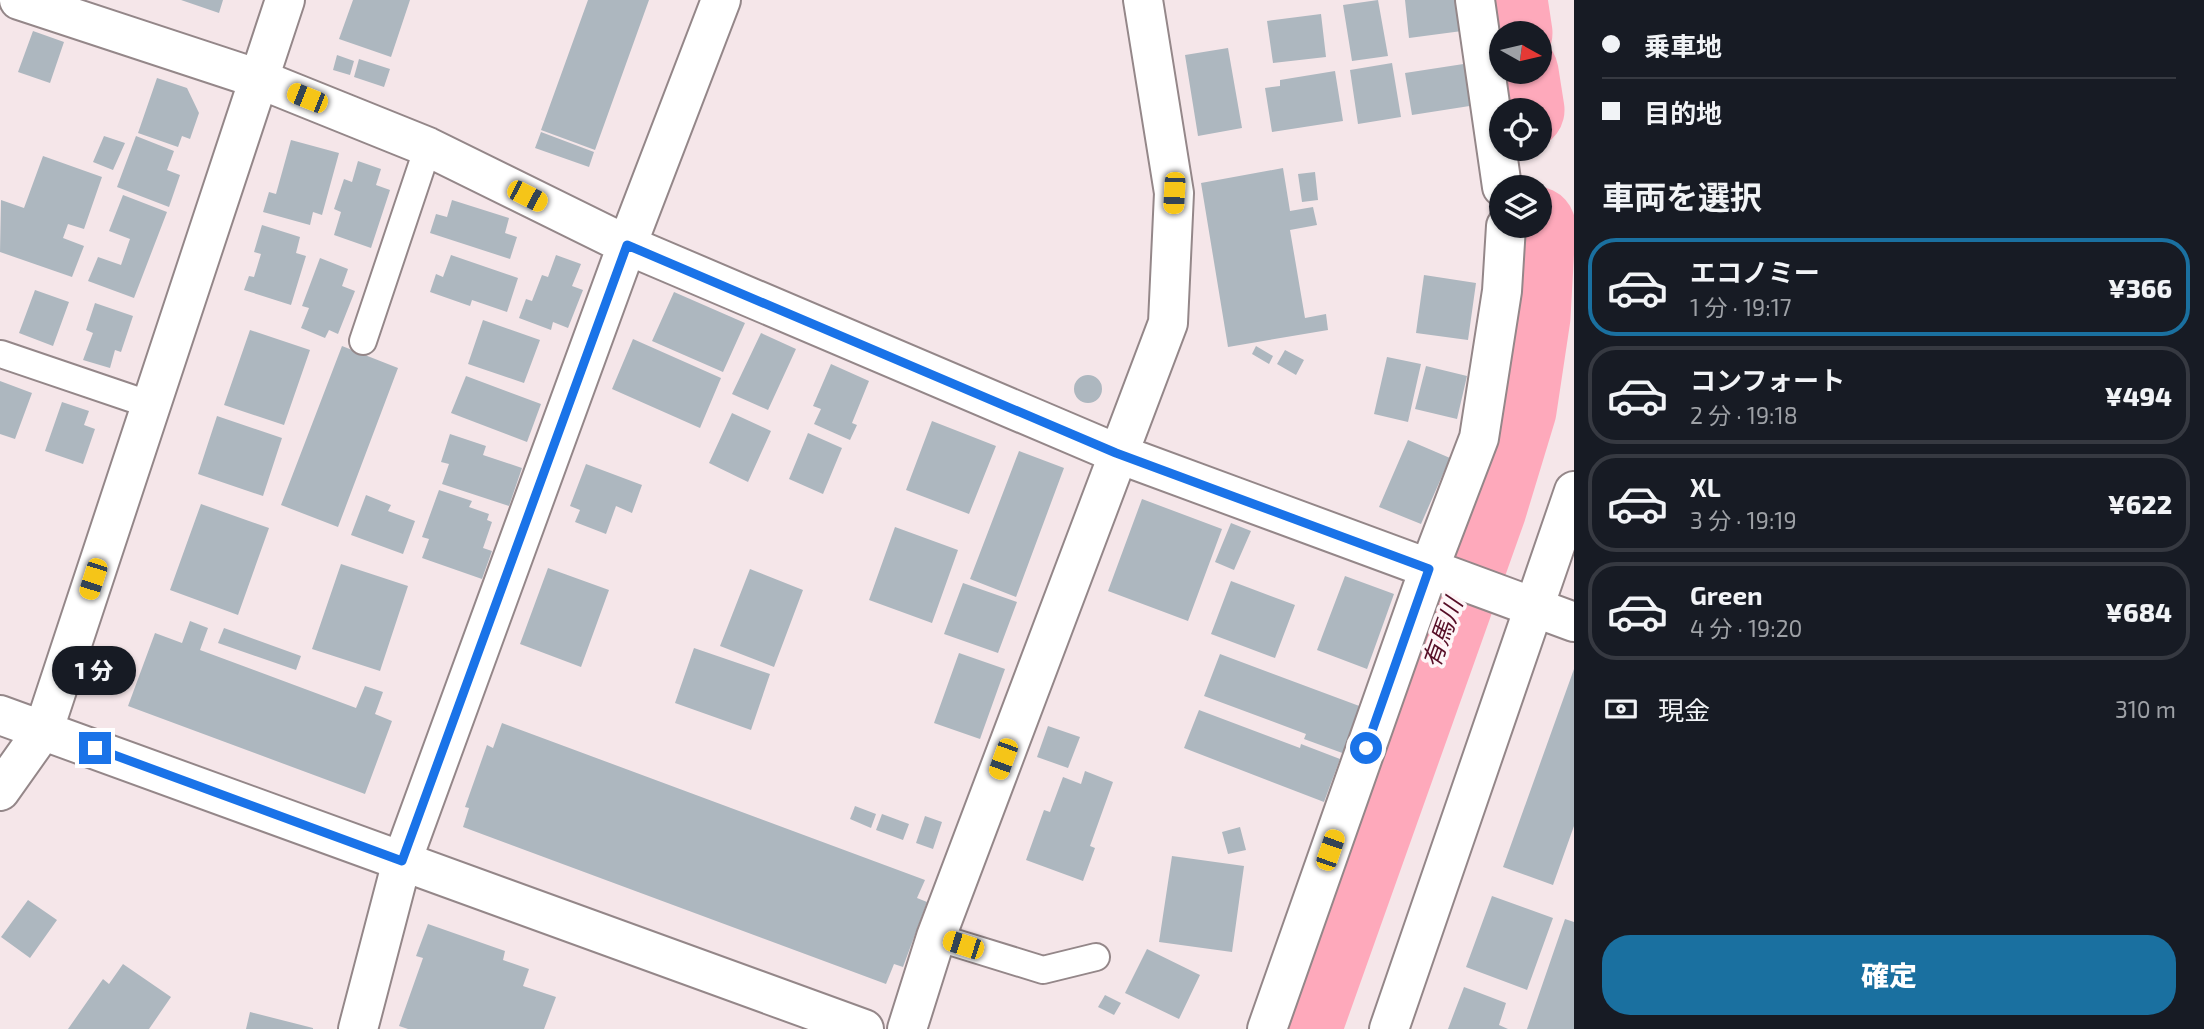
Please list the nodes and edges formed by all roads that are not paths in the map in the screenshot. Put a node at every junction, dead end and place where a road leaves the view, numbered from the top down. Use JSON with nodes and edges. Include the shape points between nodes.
{"nodes":[{"id":1,"x":19,"y":0,"type":"edge"},
{"id":2,"x":285,"y":0,"type":"edge"},
{"id":3,"x":721,"y":0,"type":"edge"},
{"id":4,"x":1143,"y":0,"type":"edge"},
{"id":5,"x":1475,"y":0,"type":"edge"},
{"id":6,"x":259,"y":79,"type":"junction"},
{"id":7,"x":428,"y":147,"type":"junction"},
{"id":8,"x":1500,"y":175,"type":"edge"},
{"id":9,"x":1505,"y":238,"type":"edge"},
{"id":10,"x":627,"y":245,"type":"junction"},
{"id":11,"x":363,"y":341,"type":"dead end"},
{"id":12,"x":1,"y":354,"type":"edge"},
{"id":13,"x":151,"y":405,"type":"junction"},
{"id":14,"x":1116,"y":453,"type":"junction"},
{"id":15,"x":1574,"y":491,"type":"edge"},
{"id":16,"x":1435,"y":572,"type":"junction"},
{"id":17,"x":1533,"y":608,"type":"junction"},
{"id":18,"x":1574,"y":622,"type":"edge"},
{"id":19,"x":0,"y":715,"type":"edge"},
{"id":20,"x":44,"y":729,"type":"junction"},
{"id":21,"x":0,"y":791,"type":"edge"},
{"id":22,"x":402,"y":861,"type":"junction"},
{"id":23,"x":936,"y":937,"type":"junction"},
{"id":24,"x":1096,"y":957,"type":"dead end"},
{"id":25,"x":359,"y":1029,"type":"edge"},
{"id":26,"x":864,"y":1029,"type":"edge"},
{"id":27,"x":908,"y":1029,"type":"edge"},
{"id":28,"x":1267,"y":1029,"type":"edge"},
{"id":29,"x":1389,"y":1029,"type":"edge"}],
"edges":[{"from":1,"to":6,"type":"street"},
{"from":2,"to":6,"type":"street"},
{"from":3,"to":10,"type":"street"},
{"from":4,"to":14,"type":"street","via":[[1174,193],[1168,323]]},
{"from":5,"to":8,"type":"street"},
{"from":6,"to":7,"type":"street"},
{"from":6,"to":13,"type":"street"},
{"from":7,"to":10,"type":"street"},
{"from":7,"to":11,"type":"lane"},
{"from":9,"to":16,"type":"street","via":[[1502,291],[1479,438]]},
{"from":10,"to":14,"type":"street"},
{"from":10,"to":22,"type":"street"},
{"from":12,"to":13,"type":"lane"},
{"from":13,"to":20,"type":"street"},
{"from":14,"to":16,"type":"street"},
{"from":14,"to":23,"type":"street"},
{"from":15,"to":17,"type":"street"},
{"from":16,"to":17,"type":"street"},
{"from":16,"to":28,"type":"street"},
{"from":17,"to":18,"type":"street"},
{"from":17,"to":29,"type":"street"},
{"from":19,"to":20,"type":"street"},
{"from":20,"to":21,"type":"street"},
{"from":20,"to":22,"type":"street"},
{"from":22,"to":25,"type":"street"},
{"from":22,"to":26,"type":"street"},
{"from":23,"to":24,"type":"lane","via":[[1043,970]]},
{"from":23,"to":27,"type":"street"}]}
